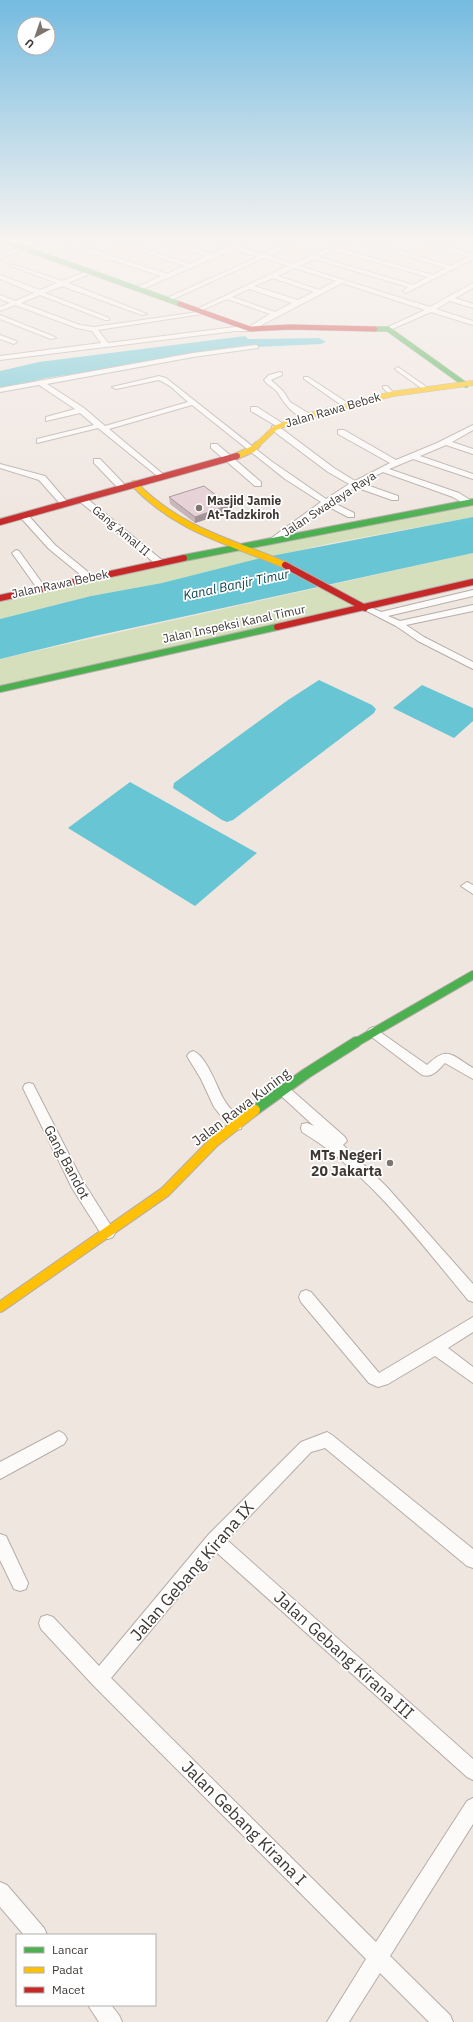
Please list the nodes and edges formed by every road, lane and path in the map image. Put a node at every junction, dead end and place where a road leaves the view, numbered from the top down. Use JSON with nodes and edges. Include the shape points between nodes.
{"nodes":[{"id":1,"x":46,"y":335,"type":"edge"},
{"id":2,"x":99,"y":335,"type":"edge"},
{"id":3,"x":184,"y":335,"type":"edge"},
{"id":4,"x":399,"y":335,"type":"edge"},
{"id":5,"x":0,"y":337,"type":"edge"},
{"id":6,"x":53,"y":338,"type":"dead end"},
{"id":7,"x":14,"y":342,"type":"dead end"},
{"id":8,"x":106,"y":345,"type":"junction"},
{"id":9,"x":256,"y":347,"type":"dead end"},
{"id":10,"x":0,"y":358,"type":"edge"},
{"id":11,"x":398,"y":369,"type":"dead end"},
{"id":12,"x":280,"y":374,"type":"dead end"},
{"id":13,"x":306,"y":378,"type":"dead end"},
{"id":14,"x":42,"y":383,"type":"junction"},
{"id":15,"x":470,"y":384,"type":"edge"},
{"id":16,"x":116,"y":387,"type":"dead end"},
{"id":17,"x":385,"y":387,"type":"dead end"},
{"id":18,"x":426,"y":389,"type":"junction"},
{"id":19,"x":0,"y":390,"type":"edge"},
{"id":20,"x":392,"y":394,"type":"junction"},
{"id":21,"x":193,"y":403,"type":"junction"},
{"id":22,"x":347,"y":405,"type":"junction"},
{"id":23,"x":254,"y":409,"type":"dead end"},
{"id":24,"x":82,"y":410,"type":"junction"},
{"id":25,"x":306,"y":416,"type":"junction"},
{"id":26,"x":49,"y":419,"type":"dead end"},
{"id":27,"x":278,"y":426,"type":"junction"},
{"id":28,"x":100,"y":428,"type":"junction"},
{"id":29,"x":472,"y":429,"type":"edge"},
{"id":30,"x":341,"y":432,"type":"dead end"},
{"id":31,"x":40,"y":441,"type":"dead end"},
{"id":32,"x":446,"y":442,"type":"junction"},
{"id":33,"x":214,"y":446,"type":"dead end"},
{"id":34,"x":253,"y":449,"type":"junction"},
{"id":35,"x":473,"y":452,"type":"edge"},
{"id":36,"x":413,"y":456,"type":"junction"},
{"id":37,"x":229,"y":459,"type":"junction"},
{"id":38,"x":97,"y":462,"type":"dead end"},
{"id":39,"x":396,"y":463,"type":"junction"},
{"id":40,"x":0,"y":466,"type":"edge"},
{"id":41,"x":382,"y":469,"type":"junction"},
{"id":42,"x":161,"y":477,"type":"junction"},
{"id":43,"x":473,"y":477,"type":"edge"},
{"id":44,"x":134,"y":484,"type":"junction"},
{"id":45,"x":258,"y":484,"type":"dead end"},
{"id":46,"x":355,"y":484,"type":"junction"},
{"id":47,"x":122,"y":487,"type":"junction"},
{"id":48,"x":395,"y":498,"type":"dead end"},
{"id":49,"x":82,"y":499,"type":"junction"},
{"id":50,"x":471,"y":502,"type":"edge"},
{"id":51,"x":327,"y":503,"type":"junction"},
{"id":52,"x":65,"y":504,"type":"junction"},
{"id":53,"x":351,"y":514,"type":"dead end"},
{"id":54,"x":24,"y":516,"type":"junction"},
{"id":55,"x":0,"y":522,"type":"edge"},
{"id":56,"x":273,"y":542,"type":"junction"},
{"id":57,"x":238,"y":547,"type":"junction"},
{"id":58,"x":16,"y":553,"type":"dead end"},
{"id":59,"x":160,"y":563,"type":"junction"},
{"id":60,"x":90,"y":578,"type":"junction"},
{"id":61,"x":473,"y":582,"type":"edge"},
{"id":62,"x":42,"y":589,"type":"junction"},
{"id":63,"x":473,"y":593,"type":"edge"},
{"id":64,"x":0,"y":598,"type":"edge"},
{"id":65,"x":365,"y":608,"type":"junction"},
{"id":66,"x":473,"y":608,"type":"edge"},
{"id":67,"x":380,"y":615,"type":"junction"},
{"id":68,"x":399,"y":624,"type":"junction"},
{"id":69,"x":473,"y":666,"type":"edge"},
{"id":70,"x":0,"y":689,"type":"edge"},
{"id":71,"x":473,"y":974,"type":"edge"},
{"id":72,"x":373,"y":1032,"type":"junction"},
{"id":73,"x":193,"y":1056,"type":"dead end"},
{"id":74,"x":473,"y":1074,"type":"edge"},
{"id":75,"x":29,"y":1088,"type":"dead end"},
{"id":76,"x":283,"y":1090,"type":"junction"},
{"id":77,"x":236,"y":1125,"type":"junction"},
{"id":78,"x":307,"y":1128,"type":"dead end"},
{"id":79,"x":347,"y":1147,"type":"dead end"},
{"id":80,"x":108,"y":1233,"type":"junction"},
{"id":81,"x":473,"y":1295,"type":"edge"},
{"id":82,"x":306,"y":1297,"type":"dead end"},
{"id":83,"x":0,"y":1307,"type":"edge"},
{"id":84,"x":473,"y":1324,"type":"edge"},
{"id":85,"x":436,"y":1348,"type":"junction"},
{"id":86,"x":473,"y":1376,"type":"edge"},
{"id":87,"x":59,"y":1439,"type":"dead end"},
{"id":88,"x":0,"y":1471,"type":"edge"},
{"id":89,"x":215,"y":1540,"type":"junction"},
{"id":90,"x":0,"y":1542,"type":"edge"},
{"id":91,"x":473,"y":1560,"type":"edge"},
{"id":92,"x":20,"y":1583,"type":"dead end"},
{"id":93,"x":47,"y":1623,"type":"dead end"},
{"id":94,"x":99,"y":1678,"type":"junction"},
{"id":95,"x":473,"y":1770,"type":"edge"},
{"id":96,"x":473,"y":1807,"type":"edge"},
{"id":97,"x":0,"y":1892,"type":"edge"},
{"id":98,"x":36,"y":1934,"type":"edge"},
{"id":99,"x":378,"y":1956,"type":"junction"},
{"id":100,"x":99,"y":2006,"type":"edge"},
{"id":101,"x":112,"y":2022,"type":"edge"},
{"id":102,"x":337,"y":2022,"type":"edge"},
{"id":103,"x":443,"y":2022,"type":"edge"}],
"edges":[{"from":1,"to":6,"type":"street"},
{"from":2,"to":8,"type":"street"},
{"from":3,"to":8,"type":"street"},
{"from":4,"to":15,"type":"street"},
{"from":5,"to":7,"type":"street"},
{"from":8,"to":10,"type":"street"},
{"from":9,"to":14,"type":"street","via":[[193,355]]},
{"from":11,"to":18,"type":"street"},
{"from":12,"to":25,"type":"street","via":[[267,380],[281,392],[281,397],[288,404]]},
{"from":13,"to":22,"type":"street"},
{"from":14,"to":19,"type":"street"},
{"from":14,"to":24,"type":"street"},
{"from":15,"to":18,"type":"street","name":"Jalan Rawa Bebek"},
{"from":16,"to":21,"type":"street","via":[[165,379]]},
{"from":17,"to":20,"type":"street"},
{"from":18,"to":20,"type":"street","name":"Jalan Rawa Bebek"},
{"from":20,"to":22,"type":"street","name":"Jalan Rawa Bebek"},
{"from":21,"to":28,"type":"street"},
{"from":21,"to":34,"type":"street"},
{"from":22,"to":25,"type":"street","name":"Jalan Rawa Bebek"},
{"from":23,"to":27,"type":"street"},
{"from":24,"to":26,"type":"street"},
{"from":24,"to":28,"type":"street"},
{"from":25,"to":27,"type":"street","name":"Jalan Rawa Bebek"},
{"from":27,"to":34,"type":"street","name":"Jalan Rawa Bebek"},
{"from":27,"to":46,"type":"street","via":[[331,470]]},
{"from":28,"to":31,"type":"street"},
{"from":28,"to":42,"type":"street"},
{"from":29,"to":32,"type":"street","name":"Jalan Swadaya Raya"},
{"from":30,"to":39,"type":"street"},
{"from":32,"to":35,"type":"street"},
{"from":32,"to":36,"type":"street","name":"Jalan Swadaya Raya"},
{"from":33,"to":37,"type":"street"},
{"from":34,"to":37,"type":"street","name":"Jalan Rawa Bebek"},
{"from":34,"to":51,"type":"street","via":[[295,483]]},
{"from":36,"to":39,"type":"street","name":"Jalan Swadaya Raya"},
{"from":36,"to":43,"type":"street"},
{"from":37,"to":42,"type":"street","name":"Jalan Rawa Bebek"},
{"from":37,"to":45,"type":"street"},
{"from":38,"to":47,"type":"street"},
{"from":39,"to":41,"type":"street","name":"Jalan Swadaya Raya"},
{"from":40,"to":52,"type":"street","via":[[42,478]]},
{"from":41,"to":46,"type":"street","name":"Jalan Swadaya Raya"},
{"from":41,"to":50,"type":"street","via":[[456,494]]},
{"from":42,"to":44,"type":"street","name":"Jalan Rawa Bebek"},
{"from":44,"to":47,"type":"street","name":"Jalan Rawa Bebek"},
{"from":44,"to":57,"type":"street","name":"Jalan Rawa Bebek","via":[[138,490],[186,524]]},
{"from":46,"to":48,"type":"street"},
{"from":46,"to":51,"type":"street","name":"Jalan Swadaya Raya"},
{"from":47,"to":49,"type":"street","name":"Jalan Rawa Bebek"},
{"from":49,"to":52,"type":"street","name":"Jalan Rawa Bebek"},
{"from":49,"to":59,"type":"street","name":"Gang Amal II"},
{"from":50,"to":56,"type":"street","name":"Jalan Rawa Bebek"},
{"from":51,"to":53,"type":"street"},
{"from":51,"to":56,"type":"street","name":"Jalan Swadaya Raya"},
{"from":52,"to":54,"type":"street","name":"Jalan Rawa Bebek"},
{"from":54,"to":55,"type":"street","name":"Jalan Rawa Bebek"},
{"from":54,"to":60,"type":"street","via":[[52,547]]},
{"from":56,"to":57,"type":"street","name":"Jalan Rawa Bebek"},
{"from":57,"to":59,"type":"street","name":"Jalan Rawa Bebek"},
{"from":57,"to":65,"type":"street","name":"Jalan Rawa Bebek","via":[[260,553]]},
{"from":58,"to":62,"type":"street"},
{"from":59,"to":60,"type":"street","name":"Jalan Rawa Bebek"},
{"from":60,"to":62,"type":"street","name":"Jalan Rawa Bebek"},
{"from":61,"to":65,"type":"street","name":"Jalan Inspeksi Kanal Timur"},
{"from":62,"to":64,"type":"street","name":"Jalan Rawa Bebek"},
{"from":63,"to":67,"type":"street"},
{"from":65,"to":67,"type":"street","name":"Jalan Rawa Bebek"},
{"from":65,"to":70,"type":"street","name":"Jalan Inspeksi Kanal Timur"},
{"from":66,"to":68,"type":"street"},
{"from":67,"to":68,"type":"street","name":"Jalan Rawa Bebek"},
{"from":68,"to":69,"type":"street","name":"Jalan Rawa Bebek","via":[[421,639]]},
{"from":71,"to":72,"type":"street","name":"Jalan Rawa Kuning"},
{"from":72,"to":74,"type":"street","via":[[426,1071],[445,1057]]},
{"from":72,"to":76,"type":"street","name":"Jalan Rawa Kuning"},
{"from":73,"to":77,"type":"street","via":[[206,1076],[218,1103]]},
{"from":75,"to":80,"type":"street","name":"Gang Bandot","via":[[78,1184]]},
{"from":76,"to":77,"type":"street","name":"Jalan Rawa Kuning"},
{"from":76,"to":79,"type":"street"},
{"from":77,"to":80,"type":"street","name":"Jalan Rawa Kuning","via":[[214,1142],[165,1192]]},
{"from":78,"to":81,"type":"street","via":[[349,1157],[406,1217]]},
{"from":80,"to":83,"type":"street","name":"Jalan Rawa Kuning"},
{"from":82,"to":85,"type":"street","via":[[378,1380]]},
{"from":84,"to":85,"type":"street"},
{"from":85,"to":86,"type":"street"},
{"from":87,"to":88,"type":"street"},
{"from":89,"to":91,"type":"street","name":"Jalan Gebang Kirana IX","via":[[306,1448],[327,1440]]},
{"from":89,"to":94,"type":"street","name":"Jalan Gebang Kirana IX"},
{"from":89,"to":95,"type":"street","name":"Jalan Gebang Kirana III"},
{"from":90,"to":92,"type":"street"},
{"from":93,"to":94,"type":"street","name":"Jalan Gebang Kirana I"},
{"from":94,"to":99,"type":"street","name":"Jalan Gebang Kirana I"},
{"from":96,"to":99,"type":"street"},
{"from":97,"to":98,"type":"street"},
{"from":99,"to":102,"type":"street"},
{"from":99,"to":103,"type":"street","name":"Jalan Gebang Kirana I"},
{"from":100,"to":101,"type":"street"}]}
